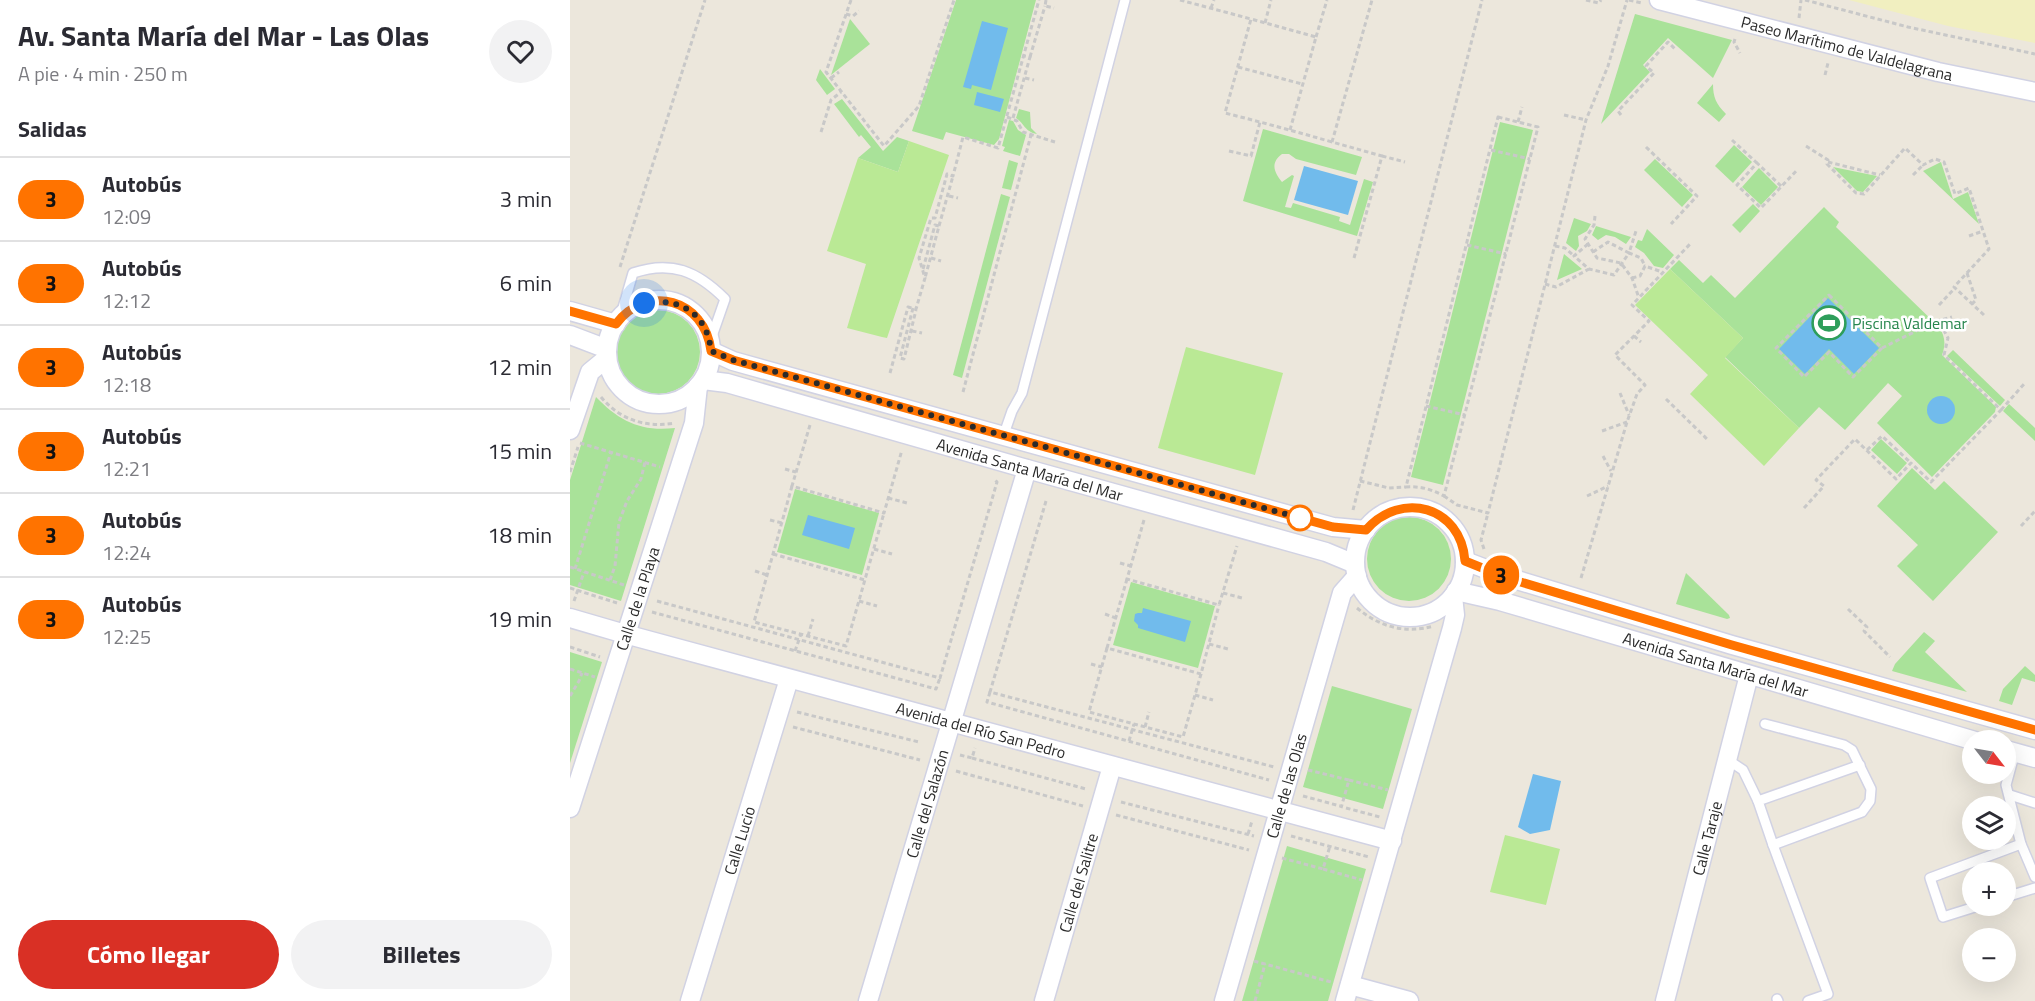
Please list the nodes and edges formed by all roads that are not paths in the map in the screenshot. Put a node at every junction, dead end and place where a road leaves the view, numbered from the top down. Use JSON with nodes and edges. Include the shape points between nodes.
{"nodes":[{"id":1,"x":1125,"y":0,"type":"edge"},
{"id":2,"x":1659,"y":0,"type":"edge"},
{"id":3,"x":1704,"y":0,"type":"edge"},
{"id":4,"x":2035,"y":80,"type":"edge"},
{"id":5,"x":2035,"y":92,"type":"edge"},
{"id":6,"x":570,"y":311,"type":"edge"},
{"id":7,"x":618,"y":321,"type":"junction"},
{"id":8,"x":570,"y":335,"type":"edge"},
{"id":9,"x":710,"y":346,"type":"junction"},
{"id":10,"x":607,"y":353,"type":"junction"},
{"id":11,"x":701,"y":383,"type":"junction"},
{"id":12,"x":1004,"y":434,"type":"junction"},
{"id":13,"x":574,"y":436,"type":"edge"},
{"id":14,"x":1027,"y":470,"type":"junction"},
{"id":15,"x":1366,"y":530,"type":"junction"},
{"id":16,"x":1465,"y":561,"type":"junction"},
{"id":17,"x":1356,"y":570,"type":"junction"},
{"id":18,"x":1455,"y":594,"type":"junction"},
{"id":19,"x":572,"y":610,"type":"edge"},
{"id":20,"x":625,"y":634,"type":"junction"},
{"id":21,"x":1749,"y":675,"type":"junction"},
{"id":22,"x":789,"y":679,"type":"junction"},
{"id":23,"x":951,"y":722,"type":"junction"},
{"id":24,"x":1765,"y":724,"type":"dead end"},
{"id":25,"x":2035,"y":730,"type":"edge"},
{"id":26,"x":1962,"y":737,"type":"edge"},
{"id":27,"x":2016,"y":753,"type":"edge"},
{"id":28,"x":2035,"y":758,"type":"edge"},
{"id":29,"x":1728,"y":760,"type":"junction"},
{"id":30,"x":1112,"y":765,"type":"junction"},
{"id":31,"x":1860,"y":765,"type":"junction"},
{"id":32,"x":2006,"y":784,"type":"edge"},
{"id":33,"x":2010,"y":795,"type":"junction"},
{"id":34,"x":1758,"y":801,"type":"junction"},
{"id":35,"x":2035,"y":802,"type":"edge"},
{"id":36,"x":570,"y":808,"type":"edge"},
{"id":37,"x":1279,"y":810,"type":"junction"},
{"id":38,"x":1392,"y":841,"type":"junction"},
{"id":39,"x":2021,"y":844,"type":"junction"},
{"id":40,"x":1773,"y":845,"type":"junction"},
{"id":41,"x":1973,"y":862,"type":"edge"},
{"id":42,"x":1962,"y":866,"type":"edge"},
{"id":43,"x":2035,"y":877,"type":"edge"},
{"id":44,"x":2035,"y":888,"type":"edge"},
{"id":45,"x":2016,"y":894,"type":"edge"},
{"id":46,"x":1962,"y":911,"type":"edge"},
{"id":47,"x":1344,"y":990,"type":"edge"},
{"id":48,"x":690,"y":1001,"type":"edge"},
{"id":49,"x":868,"y":1001,"type":"edge"},
{"id":50,"x":1044,"y":1001,"type":"edge"},
{"id":51,"x":1224,"y":1001,"type":"edge"},
{"id":52,"x":1409,"y":1001,"type":"edge"},
{"id":53,"x":1665,"y":1001,"type":"edge"},
{"id":54,"x":1808,"y":1001,"type":"edge"}],
"edges":[{"from":1,"to":12,"type":"lane","via":[[1022,393]]},
{"from":2,"to":5,"type":"street","name":"Paseo Marítimo de Valdelagrana","via":[[1938,72]]},
{"from":3,"to":4,"type":"street","name":"Paseo Marítimo de Valdelagrana"},
{"from":6,"to":7,"type":"street"},
{"from":7,"to":9,"type":"street","via":[[644,303],[672,302],[697,316]]},
{"from":7,"to":9,"type":"lane","via":[[633,273],[645,268],[684,270],[725,298]]},
{"from":7,"to":10,"type":"street"},
{"from":8,"to":10,"type":"street"},
{"from":9,"to":11,"type":"street","via":[[709,366]]},
{"from":9,"to":12,"type":"street","name":"Avenida Santa María del Mar","via":[[733,360]]},
{"from":10,"to":11,"type":"street","via":[[618,385],[643,402],[673,403]]},
{"from":10,"to":13,"type":"street","via":[[590,372]]},
{"from":11,"to":14,"type":"street","name":"Avenida Santa María del Mar","via":[[727,384]]},
{"from":11,"to":20,"type":"street","name":"Calle de la Playa","via":[[694,423]]},
{"from":12,"to":15,"type":"street","name":"Avenida Santa María del Mar","via":[[1333,527]]},
{"from":14,"to":17,"type":"street","name":"Avenida Santa María del Mar","via":[[1326,552]]},
{"from":14,"to":23,"type":"street","name":"Calle del Salazón"},
{"from":15,"to":16,"type":"street","via":[[1387,512],[1421,508],[1451,525],[1460,539]]},
{"from":15,"to":17,"type":"street","via":[[1360,540]]},
{"from":16,"to":18,"type":"street"},
{"from":16,"to":25,"type":"street","name":"Avenida Santa María del Mar","via":[[1507,578],[1732,645]]},
{"from":17,"to":18,"type":"street","via":[[1365,592],[1376,605],[1391,613],[1425,615]]},
{"from":17,"to":37,"type":"street","name":"Calle de las Olas","via":[[1342,593]]},
{"from":18,"to":21,"type":"street","name":"Avenida Santa María del Mar","via":[[1500,601]]},
{"from":18,"to":38,"type":"street","via":[[1452,628]]},
{"from":19,"to":20,"type":"street","name":"Avenida del Río San Pedro"},
{"from":20,"to":22,"type":"street","name":"Avenida del Río San Pedro"},
{"from":20,"to":36,"type":"street","name":"Calle de la Playa"},
{"from":21,"to":26,"type":"street","name":"Avenida Santa María del Mar"},
{"from":21,"to":29,"type":"street","name":"Calle Taraje"},
{"from":22,"to":23,"type":"street","name":"Avenida del Río San Pedro"},
{"from":22,"to":48,"type":"street","name":"Calle Lucio"},
{"from":23,"to":30,"type":"street","name":"Avenida del Río San Pedro"},
{"from":23,"to":49,"type":"street","name":"Calle del Salazón"},
{"from":24,"to":31,"type":"lane","via":[[1844,746],[1852,750]]},
{"from":27,"to":28,"type":"street"},
{"from":29,"to":34,"type":"lane","via":[[1743,770]]},
{"from":29,"to":53,"type":"street","name":"Calle Taraje"},
{"from":30,"to":37,"type":"street","name":"Avenida del Río San Pedro"},
{"from":30,"to":50,"type":"street","name":"Calle del Salitre"},
{"from":31,"to":34,"type":"lane"},
{"from":31,"to":40,"type":"lane","via":[[1870,789],[1870,801],[1862,812]]},
{"from":32,"to":33,"type":"lane"},
{"from":33,"to":35,"type":"lane"},
{"from":33,"to":39,"type":"lane"},
{"from":34,"to":40,"type":"lane"},
{"from":37,"to":38,"type":"street","name":"Avenida del Río San Pedro"},
{"from":37,"to":51,"type":"street","name":"Calle de las Olas"},
{"from":38,"to":47,"type":"street"},
{"from":39,"to":41,"type":"lane"},
{"from":39,"to":43,"type":"lane"},
{"from":40,"to":54,"type":"lane","via":[[1828,994]]},
{"from":42,"to":46,"type":"lane","via":[[1930,878],[1943,917]]},
{"from":44,"to":45,"type":"lane"},
{"from":47,"to":52,"type":"street"}]}
